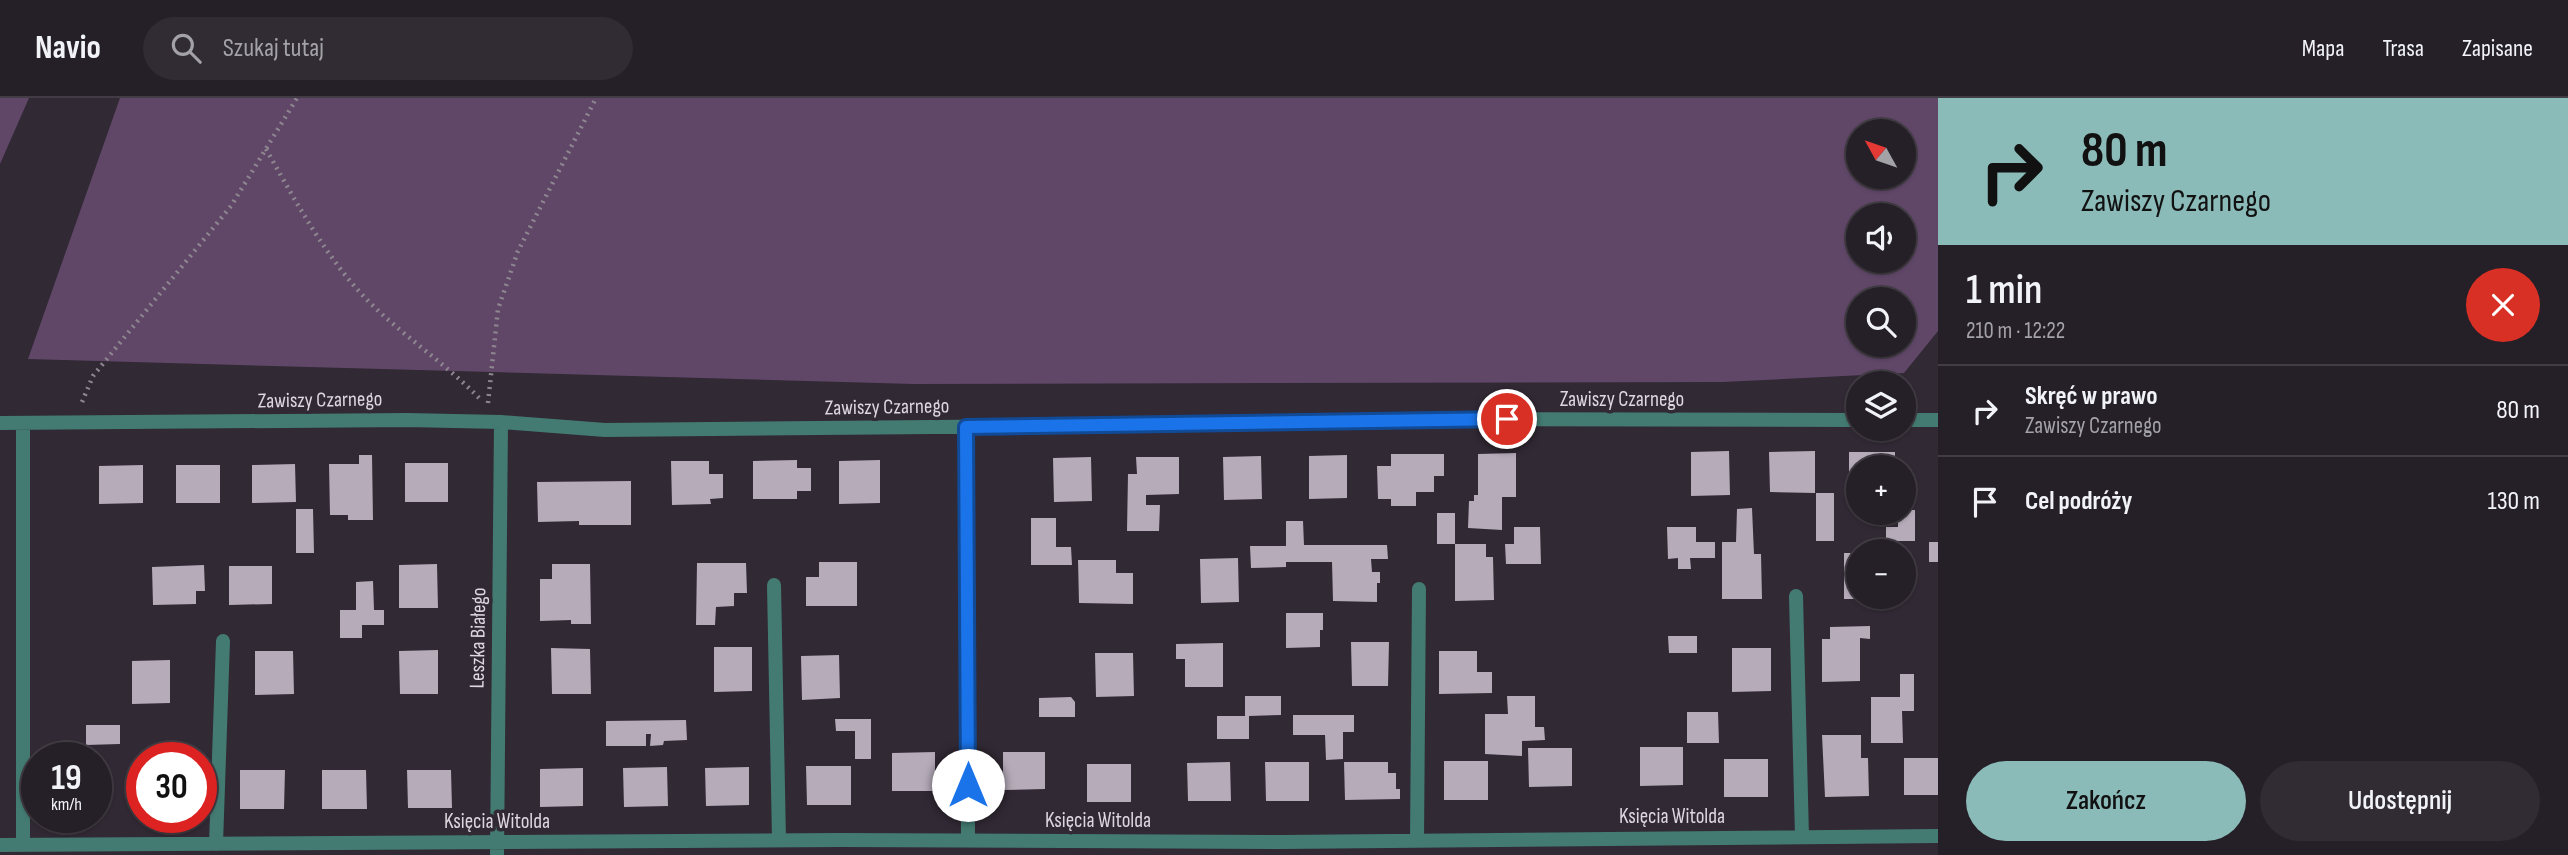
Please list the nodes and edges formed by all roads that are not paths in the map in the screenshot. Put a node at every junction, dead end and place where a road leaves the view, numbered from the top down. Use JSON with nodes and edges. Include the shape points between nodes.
{"nodes":[{"id":1,"x":1846,"y":420,"type":"edge"},
{"id":2,"x":1916,"y":420,"type":"edge"},
{"id":3,"x":1938,"y":420,"type":"edge"},
{"id":4,"x":501,"y":422,"type":"junction"},
{"id":5,"x":0,"y":423,"type":"edge"},
{"id":6,"x":23,"y":423,"type":"junction"},
{"id":7,"x":966,"y":427,"type":"junction"},
{"id":8,"x":774,"y":585,"type":"dead end"},
{"id":9,"x":1419,"y":589,"type":"dead end"},
{"id":10,"x":1796,"y":596,"type":"dead end"},
{"id":11,"x":223,"y":641,"type":"dead end"},
{"id":12,"x":1801,"y":836,"type":"junction"},
{"id":13,"x":1938,"y":836,"type":"edge"},
{"id":14,"x":779,"y":840,"type":"junction"},
{"id":15,"x":968,"y":840,"type":"junction"},
{"id":16,"x":1417,"y":840,"type":"junction"},
{"id":17,"x":23,"y":844,"type":"junction"},
{"id":18,"x":216,"y":844,"type":"junction"},
{"id":19,"x":0,"y":845,"type":"edge"},
{"id":20,"x":497,"y":849,"type":"edge"}],
"edges":[{"from":1,"to":7,"type":"street","name":"Zawiszy Czarnego","via":[[1458,419]]},
{"from":2,"to":3,"type":"street"},
{"from":4,"to":6,"type":"street","name":"Zawiszy Czarnego"},
{"from":4,"to":7,"type":"street","name":"Zawiszy Czarnego","via":[[605,430]]},
{"from":4,"to":20,"type":"street","name":"Leszka Białego"},
{"from":5,"to":6,"type":"street","name":"Zawiszy Czarnego"},
{"from":6,"to":17,"type":"street"},
{"from":7,"to":15,"type":"street"},
{"from":8,"to":14,"type":"street"},
{"from":9,"to":16,"type":"street"},
{"from":10,"to":12,"type":"street"},
{"from":11,"to":18,"type":"street"},
{"from":12,"to":13,"type":"street","name":"Księcia Witolda"},
{"from":12,"to":16,"type":"street","name":"Księcia Witolda"},
{"from":14,"to":15,"type":"street","name":"Księcia Witolda"},
{"from":14,"to":20,"type":"street","name":"Księcia Witolda"},
{"from":15,"to":16,"type":"street","name":"Księcia Witolda"},
{"from":17,"to":18,"type":"street","name":"Księcia Witolda"},
{"from":17,"to":19,"type":"street","name":"Księcia Witolda"},
{"from":18,"to":20,"type":"street","name":"Księcia Witolda"}]}
